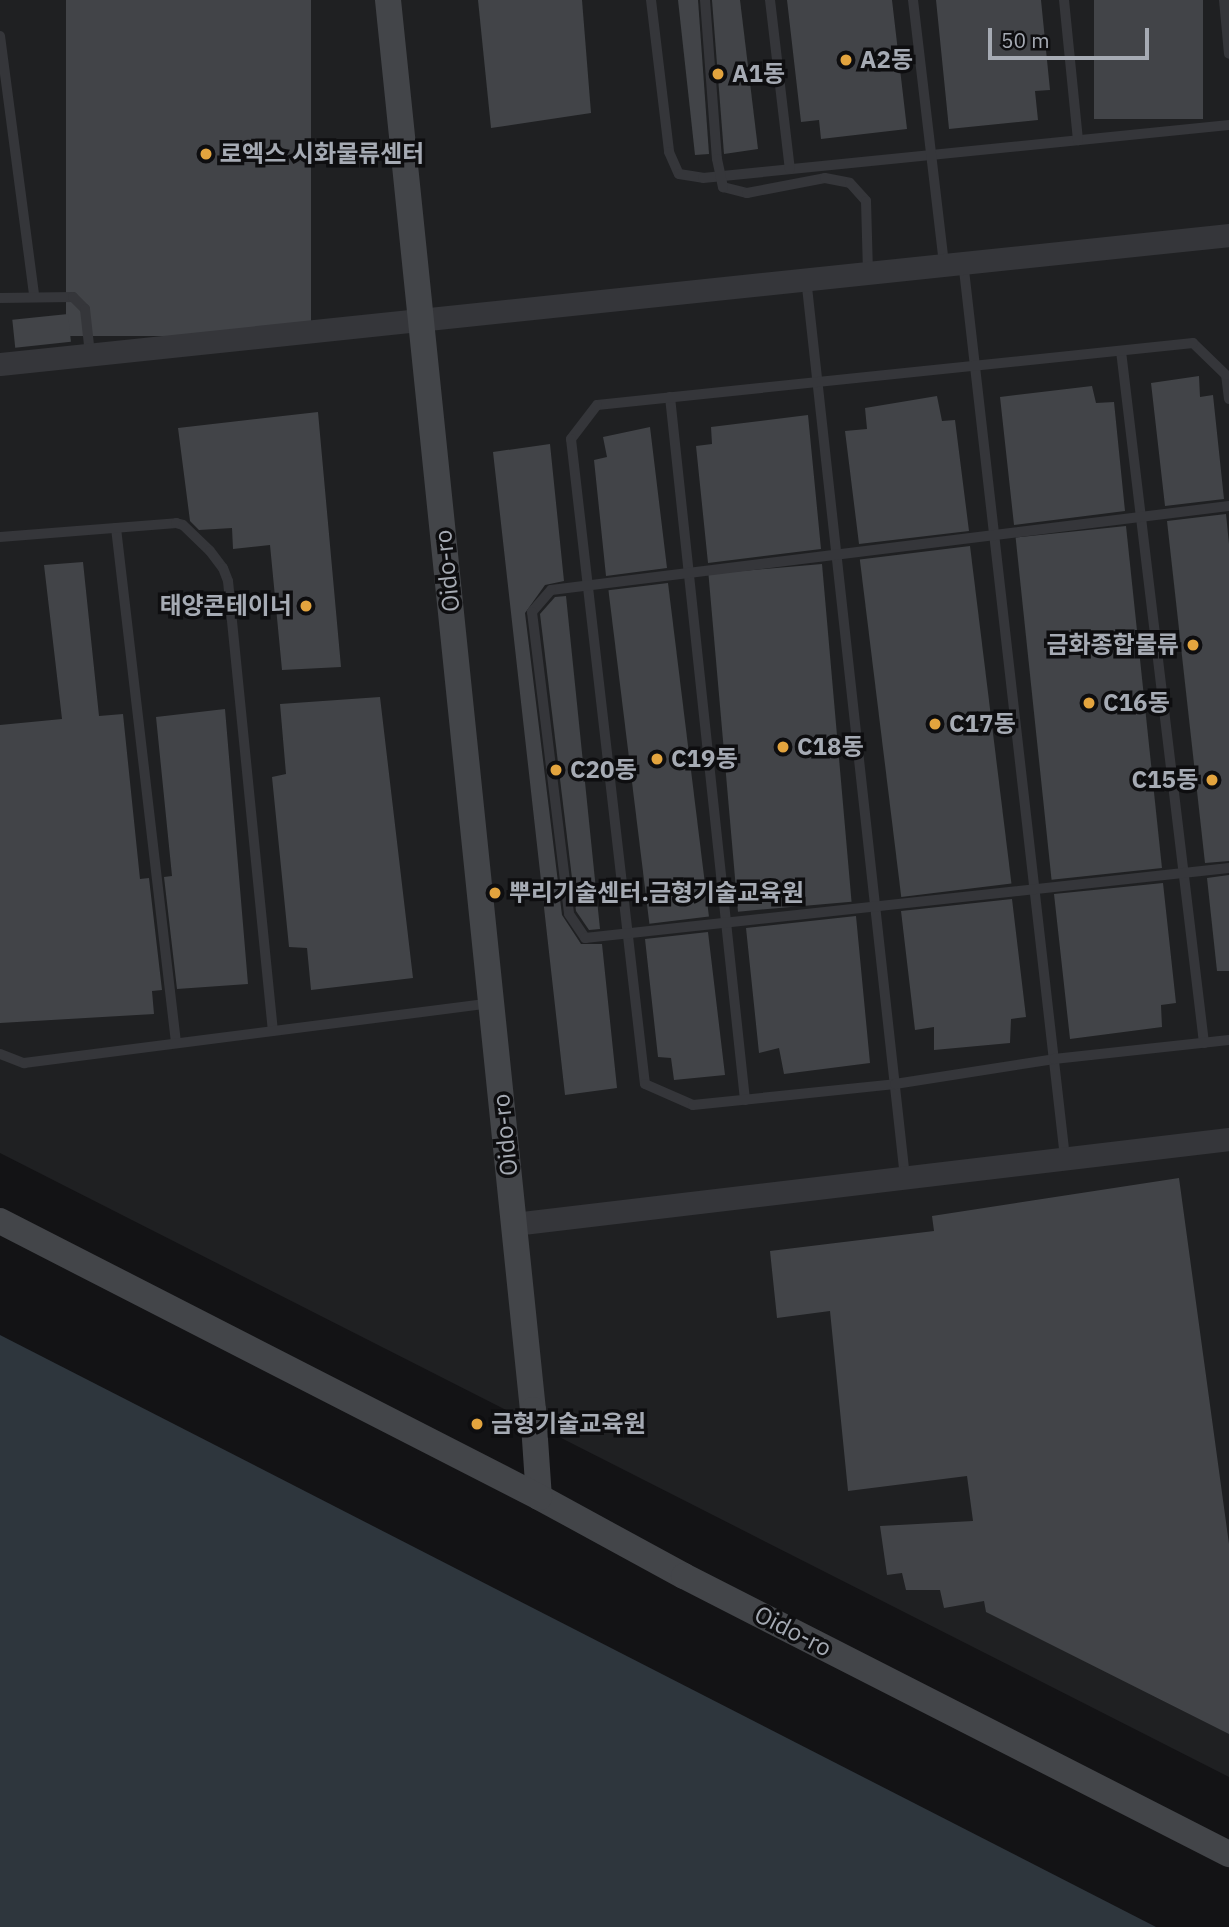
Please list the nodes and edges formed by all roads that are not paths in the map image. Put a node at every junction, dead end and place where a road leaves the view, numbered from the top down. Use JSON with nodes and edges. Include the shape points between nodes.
{"nodes":[{"id":1,"x":388,"y":0,"type":"edge"},
{"id":2,"x":651,"y":0,"type":"edge"},
{"id":3,"x":705,"y":0,"type":"edge"},
{"id":4,"x":770,"y":0,"type":"edge"},
{"id":5,"x":913,"y":0,"type":"edge"},
{"id":6,"x":1064,"y":0,"type":"edge"},
{"id":7,"x":1224,"y":0,"type":"edge"},
{"id":8,"x":0,"y":36,"type":"edge"},
{"id":9,"x":1229,"y":54,"type":"edge"},
{"id":10,"x":1229,"y":125,"type":"edge"},
{"id":11,"x":1078,"y":140,"type":"junction"},
{"id":12,"x":929,"y":155,"type":"junction"},
{"id":13,"x":790,"y":169,"type":"junction"},
{"id":14,"x":1229,"y":235,"type":"edge"},
{"id":15,"x":954,"y":262,"type":"junction"},
{"id":16,"x":868,"y":271,"type":"junction"},
{"id":17,"x":806,"y":278,"type":"junction"},
{"id":18,"x":34,"y":296,"type":"junction"},
{"id":19,"x":0,"y":298,"type":"edge"},
{"id":20,"x":421,"y":320,"type":"junction"},
{"id":21,"x":1121,"y":351,"type":"junction"},
{"id":22,"x":90,"y":354,"type":"junction"},
{"id":23,"x":0,"y":364,"type":"edge"},
{"id":24,"x":974,"y":367,"type":"junction"},
{"id":25,"x":817,"y":382,"type":"junction"},
{"id":26,"x":670,"y":397,"type":"junction"},
{"id":27,"x":1229,"y":399,"type":"edge"},
{"id":28,"x":1229,"y":506,"type":"edge"},
{"id":29,"x":116,"y":528,"type":"junction"},
{"id":30,"x":0,"y":537,"type":"edge"},
{"id":31,"x":1229,"y":868,"type":"edge"},
{"id":32,"x":491,"y":1003,"type":"junction"},
{"id":33,"x":273,"y":1031,"type":"junction"},
{"id":34,"x":1229,"y":1040,"type":"edge"},
{"id":35,"x":1204,"y":1043,"type":"junction"},
{"id":36,"x":176,"y":1044,"type":"junction"},
{"id":37,"x":0,"y":1054,"type":"edge"},
{"id":38,"x":1054,"y":1059,"type":"junction"},
{"id":39,"x":895,"y":1084,"type":"junction"},
{"id":40,"x":745,"y":1100,"type":"junction"},
{"id":41,"x":1229,"y":1139,"type":"edge"},
{"id":42,"x":1065,"y":1158,"type":"junction"},
{"id":43,"x":905,"y":1177,"type":"junction"},
{"id":44,"x":0,"y":1221,"type":"edge"},
{"id":45,"x":514,"y":1224,"type":"junction"},
{"id":46,"x":539,"y":1497,"type":"junction"},
{"id":47,"x":1224,"y":1846,"type":"edge"}],
"edges":[{"from":1,"to":20,"type":"main road","name":"Oido-ro"},
{"from":2,"to":13,"type":"lane","via":[[670,152],[679,174],[703,178]]},
{"from":3,"to":16,"type":"lane","bridge":true,"via":[[723,187],[747,193],[825,178],[850,183],[866,201]]},
{"from":4,"to":13,"type":"lane"},
{"from":5,"to":12,"type":"lane"},
{"from":6,"to":11,"type":"lane"},
{"from":7,"to":9,"type":"lane"},
{"from":8,"to":18,"type":"lane"},
{"from":10,"to":11,"type":"lane"},
{"from":11,"to":12,"type":"lane"},
{"from":12,"to":13,"type":"lane"},
{"from":12,"to":15,"type":"lane"},
{"from":14,"to":15,"type":"street"},
{"from":15,"to":16,"type":"street"},
{"from":15,"to":24,"type":"lane"},
{"from":16,"to":17,"type":"street"},
{"from":17,"to":20,"type":"street"},
{"from":17,"to":25,"type":"lane"},
{"from":18,"to":19,"type":"lane"},
{"from":18,"to":22,"type":"lane","via":[[66,295],[80,302],[85,309]]},
{"from":20,"to":22,"type":"street"},
{"from":20,"to":32,"type":"main road","name":"Oido-ro"},
{"from":21,"to":24,"type":"lane"},
{"from":21,"to":27,"type":"lane","via":[[1193,343],[1226,375]]},
{"from":21,"to":35,"type":"lane"},
{"from":22,"to":23,"type":"street"},
{"from":24,"to":25,"type":"lane"},
{"from":24,"to":38,"type":"lane"},
{"from":25,"to":26,"type":"lane"},
{"from":25,"to":39,"type":"lane"},
{"from":26,"to":40,"type":"lane"},
{"from":26,"to":40,"type":"lane","via":[[597,405],[571,439],[645,1084],[693,1105]]},
{"from":28,"to":31,"type":"lane","bridge":true,"via":[[551,590],[533,612],[569,914],[585,939]]},
{"from":29,"to":30,"type":"lane"},
{"from":29,"to":33,"type":"lane","via":[[183,525],[210,551],[228,581]]},
{"from":29,"to":36,"type":"lane"},
{"from":32,"to":33,"type":"lane"},
{"from":32,"to":45,"type":"main road","name":"Oido-ro"},
{"from":33,"to":36,"type":"lane"},
{"from":34,"to":35,"type":"lane"},
{"from":35,"to":38,"type":"lane"},
{"from":36,"to":37,"type":"lane","via":[[24,1063]]},
{"from":38,"to":39,"type":"lane"},
{"from":38,"to":42,"type":"lane"},
{"from":39,"to":40,"type":"lane"},
{"from":39,"to":43,"type":"lane"},
{"from":41,"to":42,"type":"street"},
{"from":42,"to":43,"type":"street"},
{"from":43,"to":45,"type":"street"},
{"from":44,"to":46,"type":"main road"},
{"from":45,"to":46,"type":"main road","name":"Oido-ro"},
{"from":46,"to":47,"type":"main road","name":"Oido-ro","via":[[684,1576]]}]}
